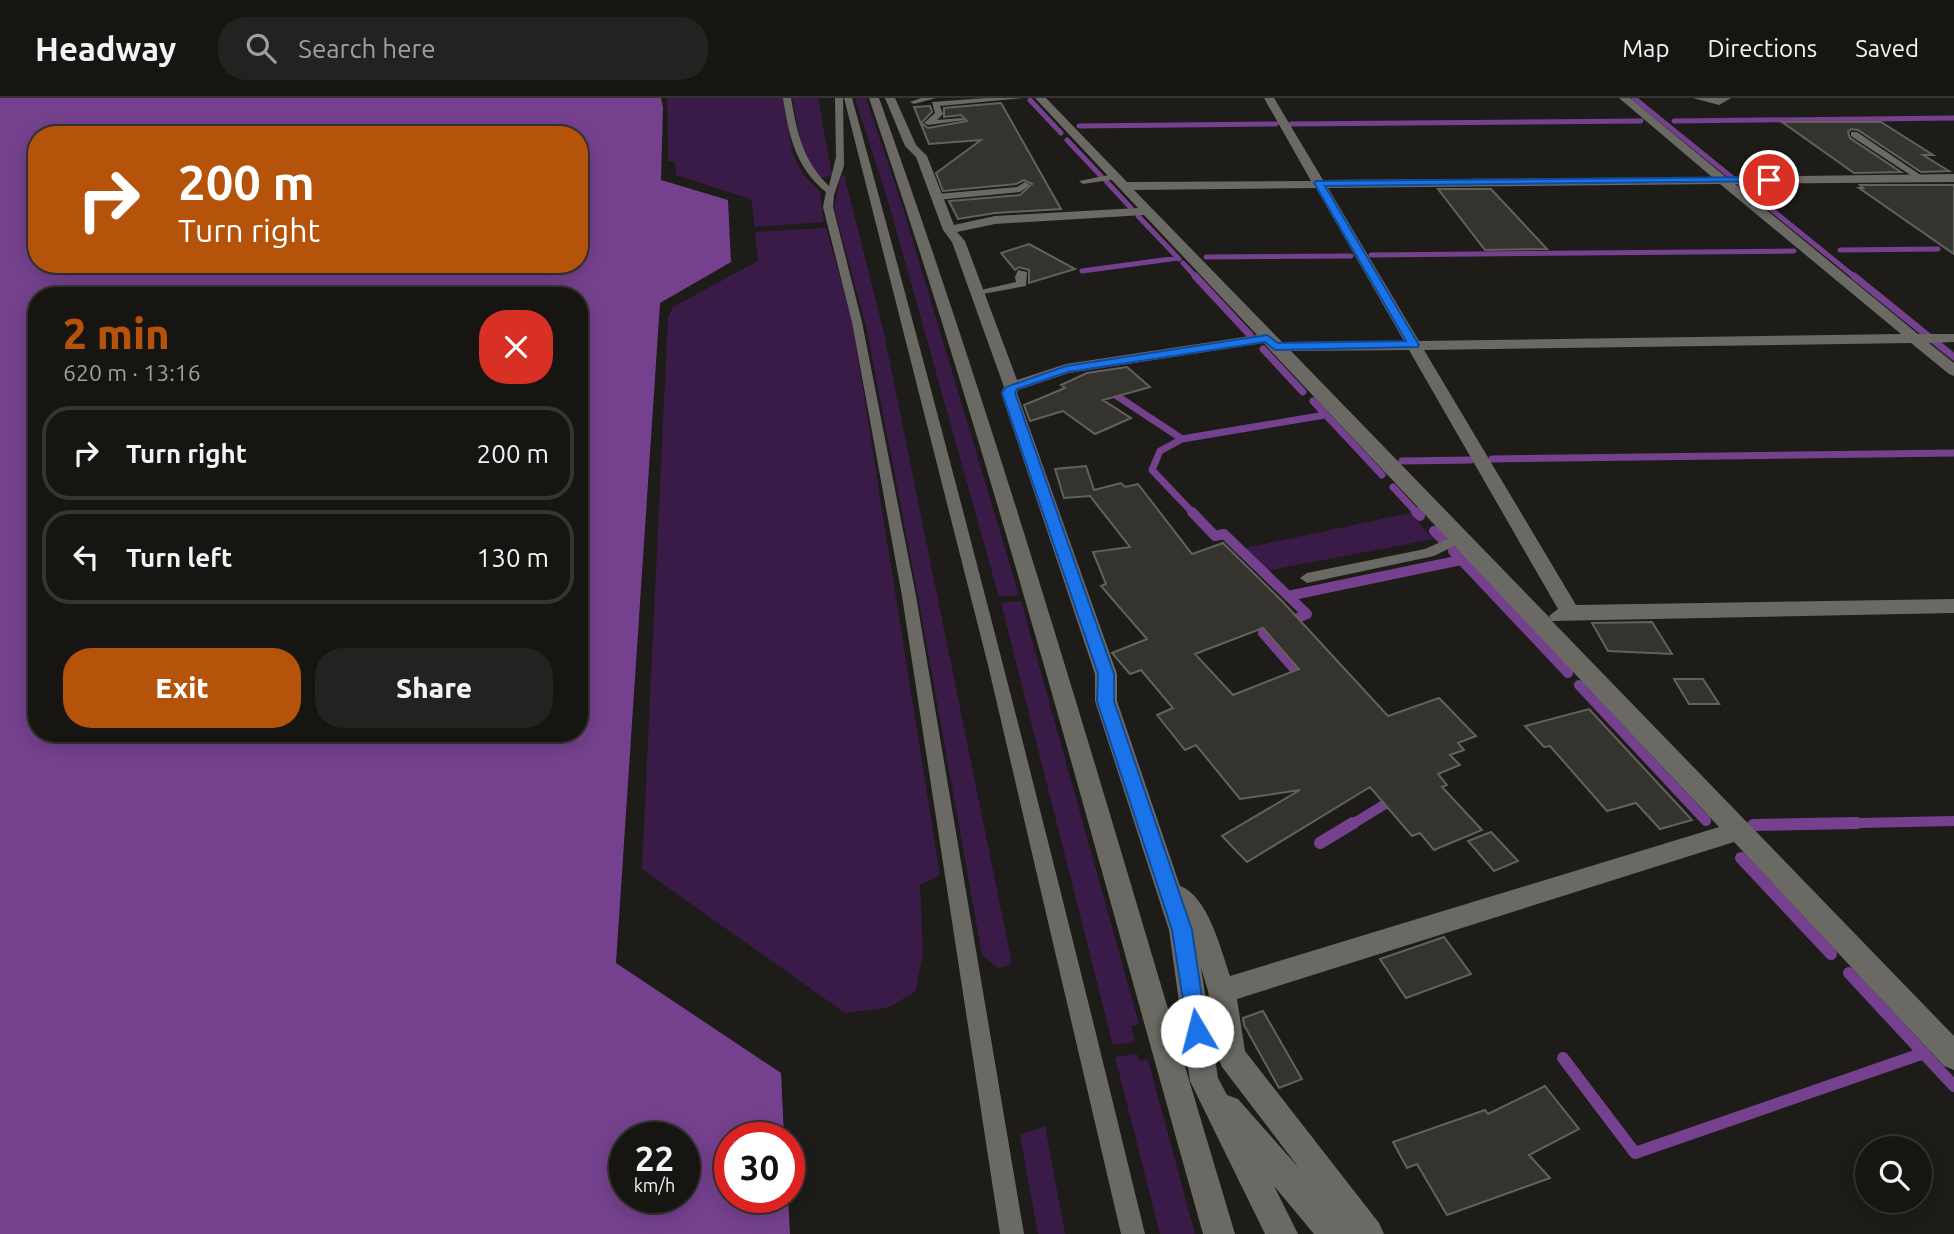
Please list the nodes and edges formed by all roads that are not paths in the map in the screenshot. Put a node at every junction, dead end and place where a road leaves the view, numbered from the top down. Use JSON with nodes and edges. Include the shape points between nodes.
{"nodes":[{"id":1,"x":788,"y":98,"type":"edge"},
{"id":2,"x":849,"y":98,"type":"edge"},
{"id":3,"x":874,"y":98,"type":"edge"},
{"id":4,"x":890,"y":98,"type":"edge"},
{"id":5,"x":1019,"y":98,"type":"edge"},
{"id":6,"x":1040,"y":98,"type":"edge"},
{"id":7,"x":1269,"y":98,"type":"edge"},
{"id":8,"x":1623,"y":98,"type":"edge"},
{"id":9,"x":1698,"y":98,"type":"edge"},
{"id":10,"x":1726,"y":98,"type":"edge"},
{"id":11,"x":935,"y":100,"type":"edge"},
{"id":12,"x":914,"y":102,"type":"dead end"},
{"id":13,"x":836,"y":103,"type":"edge"},
{"id":14,"x":961,"y":121,"type":"dead end"},
{"id":15,"x":1854,"y":134,"type":"dead end"},
{"id":16,"x":1921,"y":178,"type":"junction"},
{"id":17,"x":1954,"y":178,"type":"edge"},
{"id":18,"x":1726,"y":180,"type":"junction"},
{"id":19,"x":1083,"y":181,"type":"dead end"},
{"id":20,"x":1119,"y":181,"type":"junction"},
{"id":21,"x":1319,"y":183,"type":"junction"},
{"id":22,"x":1025,"y":185,"type":"dead end"},
{"id":23,"x":828,"y":190,"type":"junction"},
{"id":24,"x":936,"y":197,"type":"junction"},
{"id":25,"x":1149,"y":211,"type":"junction"},
{"id":26,"x":949,"y":230,"type":"junction"},
{"id":27,"x":1022,"y":272,"type":"dead end"},
{"id":28,"x":977,"y":292,"type":"junction"},
{"id":29,"x":1948,"y":338,"type":"edge"},
{"id":30,"x":1919,"y":339,"type":"junction"},
{"id":31,"x":1271,"y":342,"type":"junction"},
{"id":32,"x":1413,"y":345,"type":"junction"},
{"id":33,"x":1954,"y":371,"type":"edge"},
{"id":34,"x":1012,"y":387,"type":"junction"},
{"id":35,"x":1461,"y":537,"type":"junction"},
{"id":36,"x":1307,"y":578,"type":"dead end"},
{"id":37,"x":1954,"y":606,"type":"edge"},
{"id":38,"x":1570,"y":612,"type":"junction"},
{"id":39,"x":1540,"y":621,"type":"junction"},
{"id":40,"x":1738,"y":831,"type":"junction"},
{"id":41,"x":1170,"y":887,"type":"junction"},
{"id":42,"x":1222,"y":991,"type":"junction"},
{"id":43,"x":1954,"y":1056,"type":"edge"},
{"id":44,"x":1190,"y":1082,"type":"junction"},
{"id":45,"x":1012,"y":1234,"type":"edge"},
{"id":46,"x":1133,"y":1234,"type":"edge"},
{"id":47,"x":1219,"y":1234,"type":"edge"},
{"id":48,"x":1282,"y":1234,"type":"edge"},
{"id":49,"x":1335,"y":1234,"type":"edge"},
{"id":50,"x":1368,"y":1234,"type":"edge"}],
"edges":[{"from":1,"to":23,"type":"lane","via":[[798,155]]},
{"from":2,"to":46,"type":"lane","via":[[971,562]]},
{"from":3,"to":44,"type":"street"},
{"from":4,"to":24,"type":"street","via":[[911,146],[921,156]]},
{"from":5,"to":11,"type":"lane"},
{"from":6,"to":20,"type":"street"},
{"from":7,"to":21,"type":"street"},
{"from":8,"to":18,"type":"street"},
{"from":9,"to":10,"type":"street","via":[[1718,102]]},
{"from":11,"to":12,"type":"lane"},
{"from":11,"to":14,"type":"lane","via":[[939,114],[928,123]]},
{"from":13,"to":23,"type":"lane","via":[[838,177]]},
{"from":15,"to":16,"type":"lane"},
{"from":16,"to":17,"type":"street"},
{"from":16,"to":18,"type":"street"},
{"from":18,"to":21,"type":"street"},
{"from":18,"to":30,"type":"street"},
{"from":19,"to":20,"type":"lane"},
{"from":20,"to":21,"type":"street"},
{"from":20,"to":25,"type":"street"},
{"from":21,"to":32,"type":"street"},
{"from":22,"to":24,"type":"lane"},
{"from":23,"to":45,"type":"lane","via":[[828,206],[858,322],[909,596]]},
{"from":24,"to":26,"type":"street"},
{"from":25,"to":26,"type":"street","via":[[995,220]]},
{"from":25,"to":31,"type":"street"},
{"from":26,"to":28,"type":"street","via":[[958,241]]},
{"from":27,"to":28,"type":"lane","via":[[1022,284]]},
{"from":28,"to":34,"type":"street"},
{"from":29,"to":30,"type":"street"},
{"from":30,"to":32,"type":"street"},
{"from":30,"to":33,"type":"street"},
{"from":31,"to":32,"type":"street"},
{"from":31,"to":34,"type":"street","via":[[1066,369]]},
{"from":31,"to":35,"type":"street"},
{"from":32,"to":38,"type":"street"},
{"from":34,"to":41,"type":"street","via":[[1009,393],[1106,674],[1106,701]]},
{"from":35,"to":36,"type":"lane","via":[[1429,553]]},
{"from":35,"to":39,"type":"street"},
{"from":37,"to":38,"type":"street"},
{"from":38,"to":39,"type":"street"},
{"from":39,"to":40,"type":"street"},
{"from":40,"to":42,"type":"street"},
{"from":40,"to":43,"type":"street"},
{"from":41,"to":42,"type":"street","via":[[1199,923]]},
{"from":41,"to":44,"type":"street","via":[[1182,930]]},
{"from":42,"to":50,"type":"street","via":[[1232,1057]]},
{"from":44,"to":47,"type":"street"},
{"from":44,"to":48,"type":"street"},
{"from":44,"to":49,"type":"street"}]}
